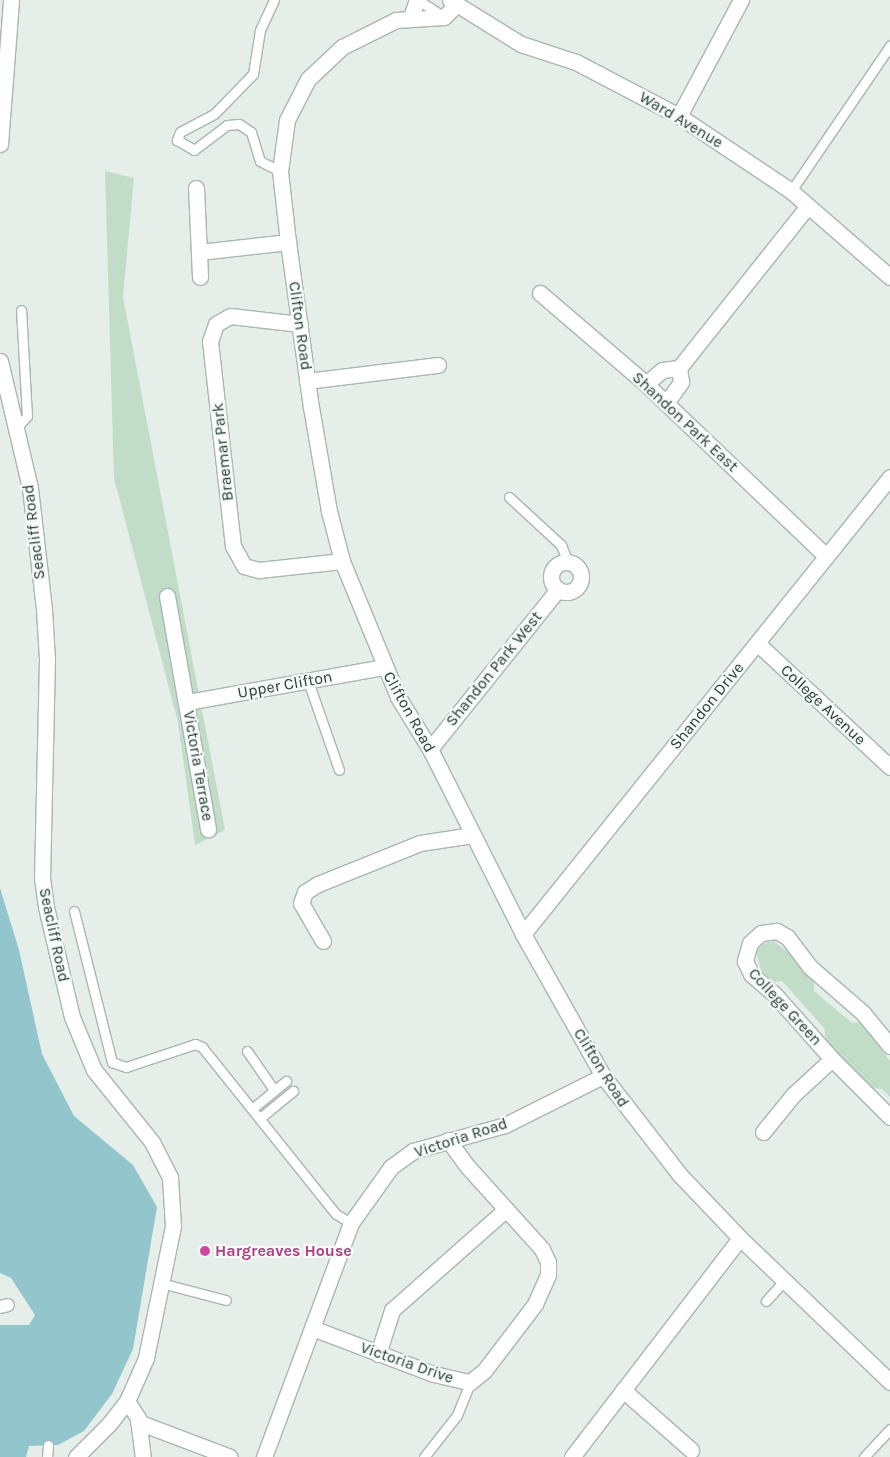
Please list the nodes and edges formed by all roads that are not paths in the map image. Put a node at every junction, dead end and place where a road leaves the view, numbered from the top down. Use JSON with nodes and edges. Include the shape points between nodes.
{"nodes":[{"id":1,"x":11,"y":0,"type":"edge"},
{"id":2,"x":274,"y":0,"type":"edge"},
{"id":3,"x":418,"y":0,"type":"edge"},
{"id":4,"x":741,"y":0,"type":"edge"},
{"id":5,"x":454,"y":2,"type":"edge"},
{"id":6,"x":411,"y":17,"type":"junction"},
{"id":7,"x":444,"y":17,"type":"junction"},
{"id":8,"x":890,"y":46,"type":"edge"},
{"id":9,"x":679,"y":116,"type":"junction"},
{"id":10,"x":0,"y":144,"type":"edge"},
{"id":11,"x":280,"y":171,"type":"junction"},
{"id":12,"x":196,"y":188,"type":"dead end"},
{"id":13,"x":790,"y":191,"type":"junction"},
{"id":14,"x":808,"y":206,"type":"junction"},
{"id":15,"x":288,"y":242,"type":"junction"},
{"id":16,"x":199,"y":252,"type":"junction"},
{"id":17,"x":200,"y":276,"type":"dead end"},
{"id":18,"x":890,"y":276,"type":"edge"},
{"id":19,"x":540,"y":293,"type":"dead end"},
{"id":20,"x":21,"y":310,"type":"dead end"},
{"id":21,"x":300,"y":324,"type":"junction"},
{"id":22,"x":0,"y":361,"type":"edge"},
{"id":23,"x":438,"y":365,"type":"dead end"},
{"id":24,"x":679,"y":368,"type":"junction"},
{"id":25,"x":307,"y":381,"type":"junction"},
{"id":26,"x":646,"y":384,"type":"junction"},
{"id":27,"x":666,"y":403,"type":"junction"},
{"id":28,"x":16,"y":428,"type":"junction"},
{"id":29,"x":890,"y":477,"type":"edge"},
{"id":30,"x":509,"y":496,"type":"dead end"},
{"id":31,"x":826,"y":556,"type":"junction"},
{"id":32,"x":342,"y":561,"type":"junction"},
{"id":33,"x":568,"y":562,"type":"junction"},
{"id":34,"x":558,"y":589,"type":"junction"},
{"id":35,"x":167,"y":596,"type":"dead end"},
{"id":36,"x":757,"y":644,"type":"junction"},
{"id":37,"x":384,"y":667,"type":"junction"},
{"id":38,"x":308,"y":681,"type":"junction"},
{"id":39,"x":186,"y":702,"type":"junction"},
{"id":40,"x":430,"y":749,"type":"junction"},
{"id":41,"x":890,"y":767,"type":"edge"},
{"id":42,"x":339,"y":770,"type":"dead end"},
{"id":43,"x":208,"y":829,"type":"dead end"},
{"id":44,"x":472,"y":836,"type":"junction"},
{"id":45,"x":74,"y":911,"type":"dead end"},
{"id":46,"x":522,"y":934,"type":"junction"},
{"id":47,"x":323,"y":941,"type":"dead end"},
{"id":48,"x":890,"y":1046,"type":"edge"},
{"id":49,"x":247,"y":1051,"type":"dead end"},
{"id":50,"x":832,"y":1059,"type":"junction"},
{"id":51,"x":602,"y":1076,"type":"junction"},
{"id":52,"x":286,"y":1081,"type":"dead end"},
{"id":53,"x":274,"y":1090,"type":"junction"},
{"id":54,"x":293,"y":1091,"type":"dead end"},
{"id":55,"x":253,"y":1108,"type":"junction"},
{"id":56,"x":890,"y":1117,"type":"edge"},
{"id":57,"x":260,"y":1118,"type":"junction"},
{"id":58,"x":763,"y":1132,"type":"dead end"},
{"id":59,"x":448,"y":1140,"type":"junction"},
{"id":60,"x":506,"y":1209,"type":"junction"},
{"id":61,"x":351,"y":1222,"type":"junction"},
{"id":62,"x":740,"y":1238,"type":"junction"},
{"id":63,"x":784,"y":1281,"type":"junction"},
{"id":64,"x":161,"y":1283,"type":"junction"},
{"id":65,"x":226,"y":1300,"type":"dead end"},
{"id":66,"x":766,"y":1301,"type":"dead end"},
{"id":67,"x":312,"y":1328,"type":"junction"},
{"id":68,"x":378,"y":1354,"type":"junction"},
{"id":69,"x":470,"y":1382,"type":"junction"},
{"id":70,"x":890,"y":1382,"type":"edge"},
{"id":71,"x":622,"y":1390,"type":"junction"},
{"id":72,"x":127,"y":1401,"type":"junction"},
{"id":73,"x":138,"y":1422,"type":"junction"},
{"id":74,"x":890,"y":1429,"type":"edge"},
{"id":75,"x":48,"y":1445,"type":"dead end"},
{"id":76,"x":691,"y":1450,"type":"dead end"},
{"id":77,"x":867,"y":1456,"type":"edge"},
{"id":78,"x":46,"y":1457,"type":"edge"},
{"id":79,"x":76,"y":1457,"type":"edge"},
{"id":80,"x":143,"y":1457,"type":"edge"},
{"id":81,"x":230,"y":1457,"type":"edge"},
{"id":82,"x":264,"y":1457,"type":"edge"},
{"id":83,"x":424,"y":1457,"type":"edge"},
{"id":84,"x":572,"y":1457,"type":"edge"}],
"edges":[{"from":1,"to":10,"type":"street"},
{"from":2,"to":11,"type":"lane","via":[[260,30],[253,74],[214,114],[180,132],[177,140],[194,150],[227,125],[239,124],[251,132],[260,161]]},
{"from":3,"to":6,"type":"street"},
{"from":3,"to":7,"type":"lane"},
{"from":4,"to":9,"type":"street"},
{"from":5,"to":7,"type":"street"},
{"from":5,"to":9,"type":"street","name":"Ward Avenue","via":[[521,44],[576,62]]},
{"from":6,"to":7,"type":"street","name":"Clifton Road"},
{"from":6,"to":11,"type":"street","name":"Clifton Road","via":[[396,20],[342,47],[308,79],[287,120]]},
{"from":8,"to":13,"type":"lane"},
{"from":9,"to":13,"type":"street","name":"Ward Avenue"},
{"from":11,"to":15,"type":"street","name":"Clifton Road"},
{"from":12,"to":16,"type":"street"},
{"from":13,"to":14,"type":"street","name":"Ward Avenue"},
{"from":14,"to":18,"type":"street","name":"Ward Avenue"},
{"from":14,"to":24,"type":"street"},
{"from":15,"to":16,"type":"street"},
{"from":15,"to":21,"type":"street","name":"Clifton Road"},
{"from":16,"to":17,"type":"street"},
{"from":19,"to":26,"type":"street","name":"Shandon Park East"},
{"from":20,"to":28,"type":"lane","via":[[27,416]]},
{"from":21,"to":25,"type":"street","name":"Clifton Road"},
{"from":21,"to":32,"type":"street","name":"Braemar Park","via":[[230,316],[216,324],[210,341],[233,546],[244,566],[259,570]]},
{"from":22,"to":28,"type":"street","name":"Seacliff Road"},
{"from":23,"to":25,"type":"street"},
{"from":24,"to":26,"type":"street","via":[[662,370]]},
{"from":24,"to":27,"type":"street","via":[[681,382]]},
{"from":25,"to":32,"type":"street","name":"Clifton Road","via":[[329,511]]},
{"from":26,"to":27,"type":"street","name":"Shandon Park East"},
{"from":27,"to":31,"type":"street","name":"Shandon Park East"},
{"from":28,"to":64,"type":"street","name":"Seacliff Road","via":[[30,488],[47,659],[42,878],[46,908],[72,1017],[94,1070],[152,1142],[170,1177],[173,1226]]},
{"from":29,"to":31,"type":"street","name":"Shandon Drive"},
{"from":30,"to":33,"type":"lane","via":[[561,545]]},
{"from":31,"to":36,"type":"street","name":"Shandon Drive"},
{"from":32,"to":37,"type":"street","name":"Clifton Road"},
{"from":33,"to":34,"type":"street","via":[[557,564],[552,572],[552,582]]},
{"from":33,"to":34,"type":"street","via":[[579,568],[580,583],[568,592]]},
{"from":34,"to":40,"type":"street","name":"Shandon Park West"},
{"from":35,"to":39,"type":"street","name":"Victoria Terrace"},
{"from":36,"to":41,"type":"street","name":"College Avenue"},
{"from":36,"to":46,"type":"street","name":"Shandon Drive"},
{"from":37,"to":38,"type":"street","name":"Upper Clifton"},
{"from":37,"to":40,"type":"street","name":"Clifton Road"},
{"from":38,"to":39,"type":"street","name":"Upper Clifton"},
{"from":38,"to":42,"type":"lane"},
{"from":39,"to":43,"type":"street","name":"Victoria Terrace"},
{"from":40,"to":44,"type":"street","name":"Clifton Road"},
{"from":44,"to":46,"type":"street","name":"Clifton Road"},
{"from":44,"to":47,"type":"street","via":[[420,843],[305,892],[301,903]]},
{"from":45,"to":55,"type":"lane","via":[[112,1062],[126,1068],[195,1044],[207,1053]]},
{"from":46,"to":51,"type":"street","name":"Clifton Road"},
{"from":48,"to":50,"type":"street","name":"College Green","via":[[863,1013],[810,967],[787,937],[777,932],[762,933],[750,943],[745,961],[751,974],[776,996]]},
{"from":49,"to":53,"type":"lane"},
{"from":50,"to":56,"type":"street","name":"College Green"},
{"from":50,"to":58,"type":"street","via":[[793,1096]]},
{"from":51,"to":59,"type":"street","name":"Victoria Road","via":[[505,1125]]},
{"from":51,"to":62,"type":"street","name":"Clifton Road","via":[[656,1146]]},
{"from":52,"to":53,"type":"lane"},
{"from":53,"to":55,"type":"lane"},
{"from":54,"to":57,"type":"lane"},
{"from":55,"to":57,"type":"lane"},
{"from":57,"to":61,"type":"lane","via":[[336,1214]]},
{"from":59,"to":60,"type":"street","name":"Victoria Drive"},
{"from":59,"to":61,"type":"street","name":"Victoria Road","via":[[413,1151],[391,1167]]},
{"from":60,"to":68,"type":"street","via":[[392,1310]]},
{"from":60,"to":69,"type":"street","name":"Victoria Drive","via":[[542,1249],[548,1262],[548,1275],[535,1304],[484,1371]]},
{"from":61,"to":67,"type":"street","name":"Victoria Road"},
{"from":62,"to":63,"type":"street","name":"Clifton Road"},
{"from":62,"to":71,"type":"street"},
{"from":63,"to":66,"type":"lane"},
{"from":63,"to":70,"type":"street","name":"Clifton Road"},
{"from":64,"to":65,"type":"lane"},
{"from":64,"to":72,"type":"street","name":"Seacliff Road","via":[[146,1358]]},
{"from":67,"to":68,"type":"street","name":"Victoria Drive"},
{"from":67,"to":82,"type":"street","name":"Victoria Road"},
{"from":68,"to":69,"type":"street","name":"Victoria Drive","via":[[443,1377]]},
{"from":69,"to":83,"type":"lane","via":[[457,1415]]},
{"from":71,"to":76,"type":"street"},
{"from":71,"to":84,"type":"street"},
{"from":72,"to":73,"type":"street"},
{"from":72,"to":79,"type":"street","name":"Seacliff Road"},
{"from":73,"to":80,"type":"street"},
{"from":73,"to":81,"type":"street"},
{"from":74,"to":77,"type":"lane"},
{"from":75,"to":78,"type":"lane"}]}
